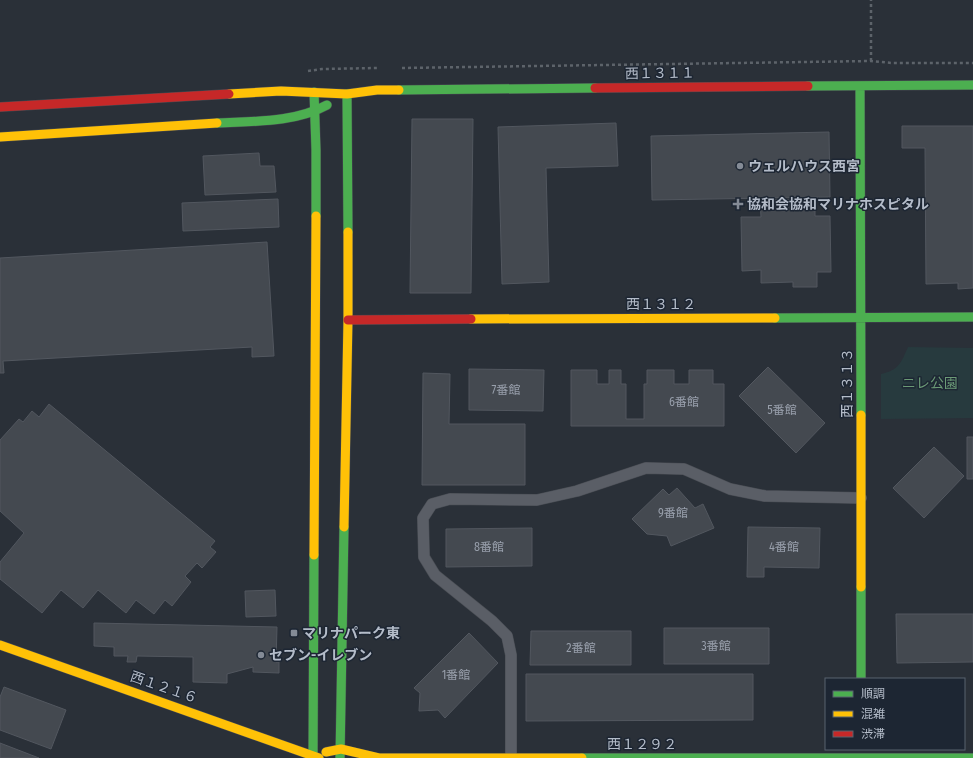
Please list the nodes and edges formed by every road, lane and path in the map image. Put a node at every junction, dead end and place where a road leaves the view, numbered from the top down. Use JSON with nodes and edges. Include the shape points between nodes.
{"nodes":[{"id":1,"x":871,"y":0,"type":"edge"},
{"id":2,"x":871,"y":61,"type":"dead end"},
{"id":3,"x":973,"y":85,"type":"edge"},
{"id":4,"x":860,"y":86,"type":"junction"},
{"id":5,"x":314,"y":92,"type":"junction"},
{"id":6,"x":347,"y":94,"type":"junction"},
{"id":7,"x":0,"y":107,"type":"edge"},
{"id":8,"x":314,"y":112,"type":"junction"},
{"id":9,"x":0,"y":137,"type":"edge"},
{"id":10,"x":860,"y":317,"type":"junction"},
{"id":11,"x":973,"y":317,"type":"edge"},
{"id":12,"x":348,"y":320,"type":"junction"},
{"id":13,"x":861,"y":498,"type":"junction"},
{"id":14,"x":0,"y":645,"type":"edge"},
{"id":15,"x":861,"y":678,"type":"edge"},
{"id":16,"x":340,"y":754,"type":"edge"},
{"id":17,"x":315,"y":757,"type":"edge"},
{"id":18,"x":511,"y":758,"type":"edge"},
{"id":19,"x":862,"y":758,"type":"edge"},
{"id":20,"x":973,"y":758,"type":"edge"}],
"edges":[{"from":1,"to":2,"type":"path"},
{"from":3,"to":4,"type":"street","name":"西１３１１"},
{"from":4,"to":6,"type":"street","name":"西１３１１","via":[[377,90]]},
{"from":4,"to":10,"type":"street","name":"西１３１３"},
{"from":5,"to":6,"type":"street"},
{"from":5,"to":7,"type":"street","via":[[281,91]]},
{"from":5,"to":8,"type":"street"},
{"from":6,"to":8,"type":"street"},
{"from":6,"to":12,"type":"street"},
{"from":8,"to":9,"type":"street","via":[[282,119]]},
{"from":8,"to":17,"type":"street"},
{"from":10,"to":11,"type":"street","name":"西１３１２"},
{"from":10,"to":12,"type":"street","name":"西１３１２"},
{"from":10,"to":13,"type":"street","name":"西１３１３"},
{"from":12,"to":16,"type":"street"},
{"from":13,"to":15,"type":"street","name":"西１３１３"},
{"from":13,"to":18,"type":"lane","via":[[765,496],[730,489],[684,469],[646,468],[577,491],[536,500],[450,499],[432,504],[423,518],[424,557],[435,575],[492,620],[507,636],[511,655]]},
{"from":14,"to":17,"type":"street","name":"西１２１６"},
{"from":16,"to":17,"type":"street","name":"西１２９２"},
{"from":16,"to":18,"type":"street","name":"西１２９２","via":[[380,758]]},
{"from":18,"to":19,"type":"street","name":"西１２９２"},
{"from":19,"to":20,"type":"street","name":"西１２９２"}]}
